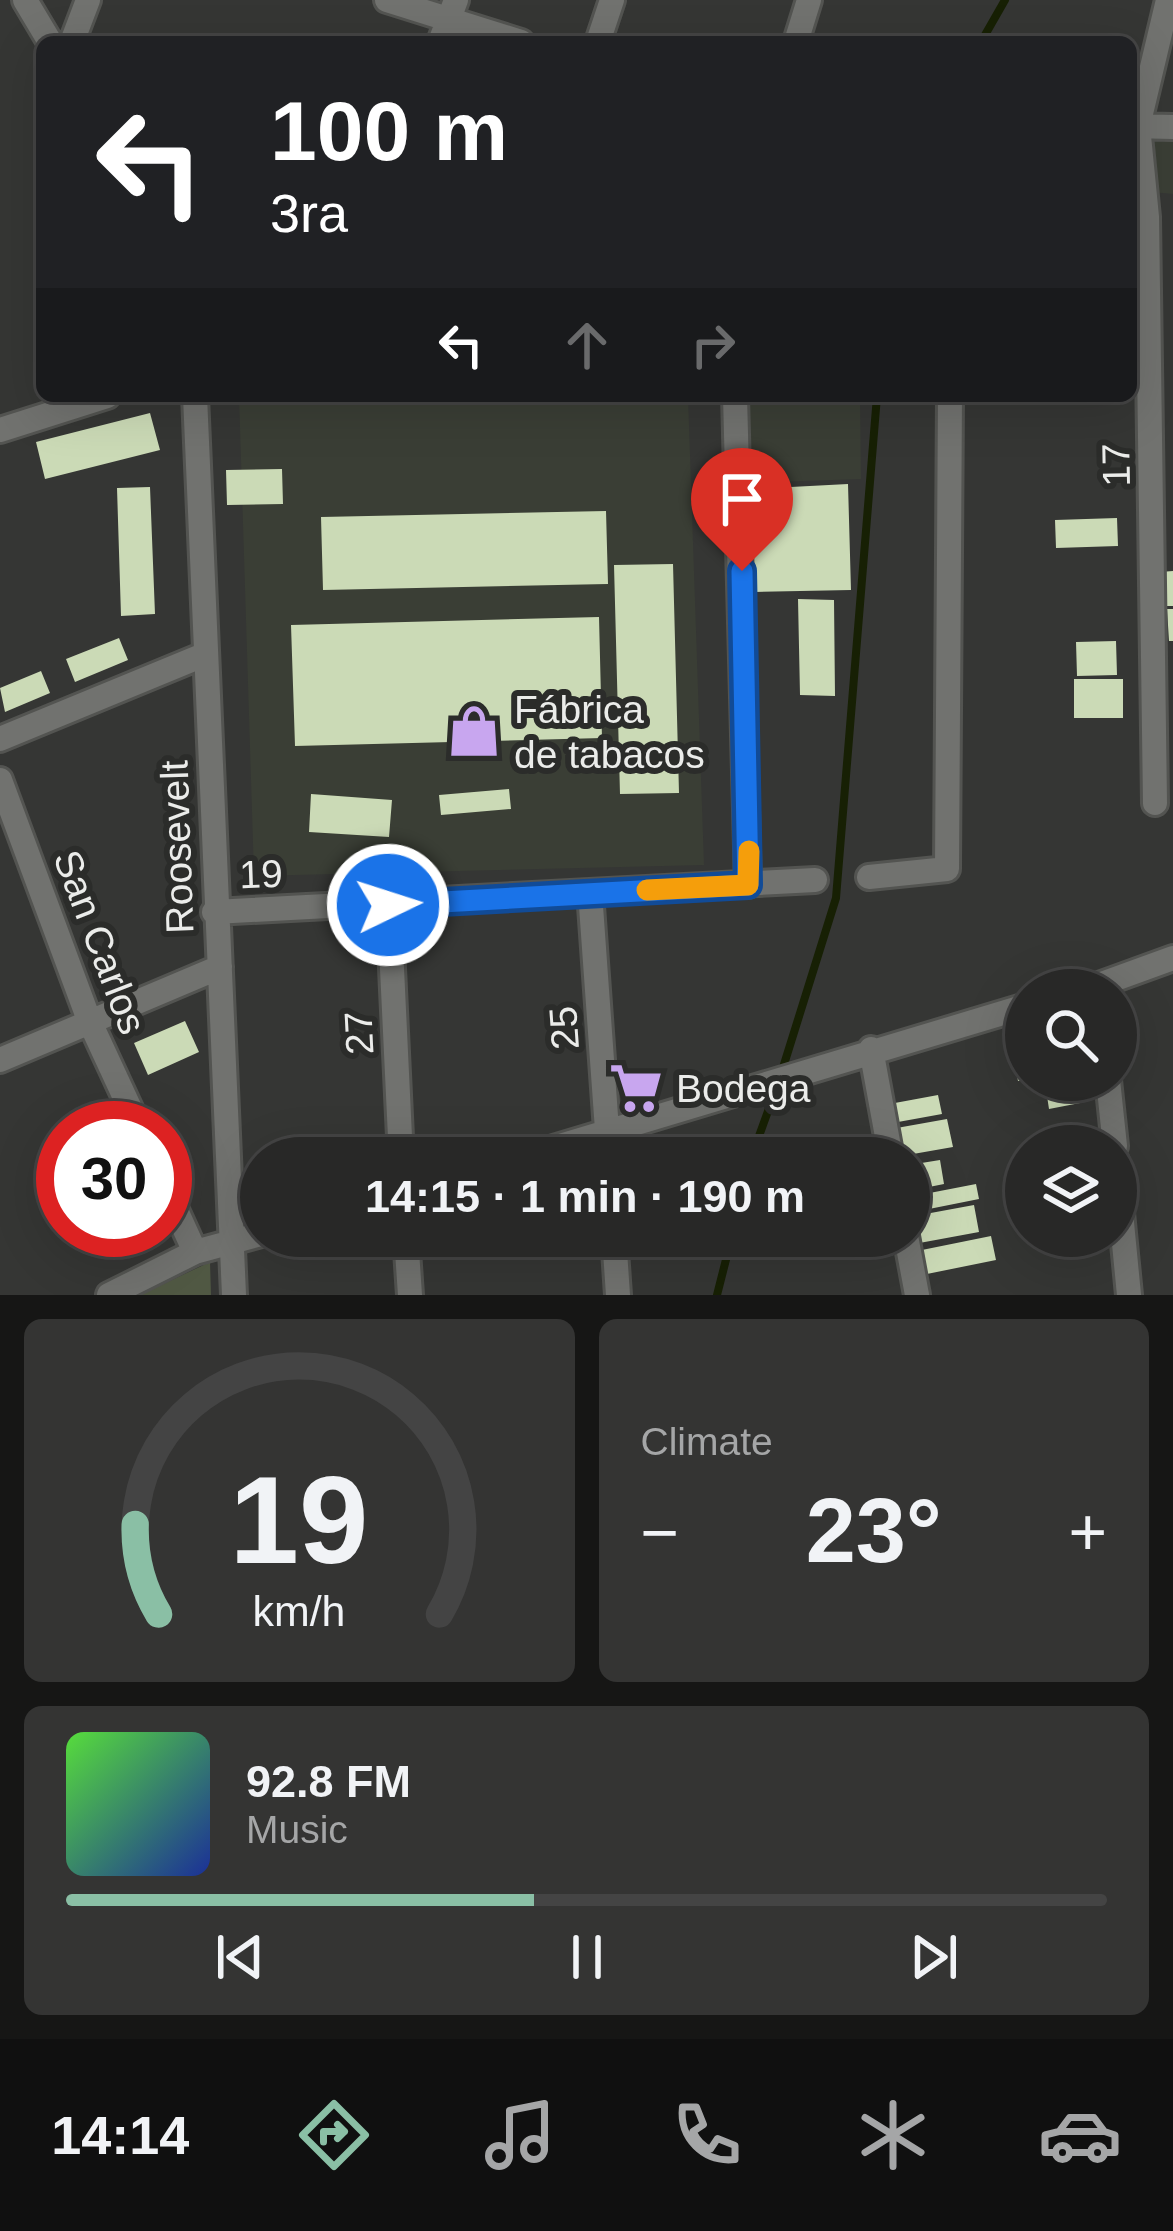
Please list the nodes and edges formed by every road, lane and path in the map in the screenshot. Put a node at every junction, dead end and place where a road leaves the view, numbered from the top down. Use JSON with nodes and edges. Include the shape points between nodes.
{"nodes":[{"id":1,"x":25,"y":0,"type":"edge"},
{"id":2,"x":88,"y":0,"type":"edge"},
{"id":3,"x":387,"y":0,"type":"edge"},
{"id":4,"x":612,"y":0,"type":"edge"},
{"id":5,"x":809,"y":0,"type":"edge"},
{"id":6,"x":1168,"y":0,"type":"edge"},
{"id":7,"x":448,"y":21,"type":"edge"},
{"id":8,"x":46,"y":36,"type":"edge"},
{"id":9,"x":74,"y":36,"type":"edge"},
{"id":10,"x":500,"y":36,"type":"edge"},
{"id":11,"x":600,"y":36,"type":"edge"},
{"id":12,"x":798,"y":36,"type":"edge"},
{"id":13,"x":1137,"y":118,"type":"edge"},
{"id":14,"x":1137,"y":126,"type":"edge"},
{"id":15,"x":1173,"y":127,"type":"edge"},
{"id":16,"x":1137,"y":141,"type":"edge"},
{"id":17,"x":87,"y":402,"type":"edge"},
{"id":18,"x":195,"y":402,"type":"edge"},
{"id":19,"x":735,"y":402,"type":"edge"},
{"id":20,"x":950,"y":402,"type":"edge"},
{"id":21,"x":0,"y":430,"type":"edge"},
{"id":22,"x":1164,"y":552,"type":"edge"},
{"id":23,"x":206,"y":654,"type":"junction"},
{"id":24,"x":0,"y":739,"type":"edge"},
{"id":25,"x":0,"y":780,"type":"edge"},
{"id":26,"x":1155,"y":803,"type":"dead end"},
{"id":27,"x":868,"y":878,"type":"dead end"},
{"id":28,"x":815,"y":880,"type":"dead end"},
{"id":29,"x":748,"y":885,"type":"junction"},
{"id":30,"x":590,"y":892,"type":"junction"},
{"id":31,"x":388,"y":905,"type":"junction"},
{"id":32,"x":214,"y":912,"type":"junction"},
{"id":33,"x":1173,"y":958,"type":"edge"},
{"id":34,"x":220,"y":967,"type":"junction"},
{"id":35,"x":1137,"y":972,"type":"edge"},
{"id":36,"x":1005,"y":1012,"type":"edge"},
{"id":37,"x":89,"y":1020,"type":"junction"},
{"id":38,"x":871,"y":1049,"type":"junction"},
{"id":39,"x":0,"y":1060,"type":"edge"},
{"id":40,"x":126,"y":1101,"type":"edge"},
{"id":41,"x":607,"y":1131,"type":"junction"},
{"id":42,"x":400,"y":1137,"type":"edge"},
{"id":43,"x":588,"y":1137,"type":"edge"},
{"id":44,"x":607,"y":1137,"type":"edge"},
{"id":45,"x":887,"y":1137,"type":"edge"},
{"id":46,"x":240,"y":1240,"type":"edge"},
{"id":47,"x":232,"y":1242,"type":"junction"},
{"id":48,"x":192,"y":1245,"type":"edge"},
{"id":49,"x":195,"y":1252,"type":"junction"},
{"id":50,"x":407,"y":1257,"type":"edge"},
{"id":51,"x":615,"y":1257,"type":"edge"},
{"id":52,"x":910,"y":1257,"type":"edge"},
{"id":53,"x":1126,"y":1257,"type":"edge"},
{"id":54,"x":109,"y":1295,"type":"edge"},
{"id":55,"x":234,"y":1295,"type":"edge"},
{"id":56,"x":410,"y":1295,"type":"edge"},
{"id":57,"x":618,"y":1295,"type":"edge"},
{"id":58,"x":917,"y":1295,"type":"edge"},
{"id":59,"x":1130,"y":1295,"type":"edge"}],
"edges":[{"from":1,"to":8,"type":"street"},
{"from":2,"to":9,"type":"street"},
{"from":3,"to":7,"type":"street"},
{"from":4,"to":11,"type":"street"},
{"from":5,"to":12,"type":"street"},
{"from":6,"to":13,"type":"street","name":"17"},
{"from":7,"to":10,"type":"street"},
{"from":14,"to":15,"type":"street"},
{"from":16,"to":22,"type":"street","name":"17"},
{"from":17,"to":21,"type":"street"},
{"from":18,"to":23,"type":"street","name":"Roosevelt"},
{"from":19,"to":29,"type":"street"},
{"from":20,"to":27,"type":"street","via":[[947,869]]},
{"from":22,"to":26,"type":"street","name":"17"},
{"from":23,"to":24,"type":"street"},
{"from":23,"to":32,"type":"street","name":"Roosevelt"},
{"from":25,"to":37,"type":"street","name":"San Carlos"},
{"from":28,"to":29,"type":"street","name":"19"},
{"from":29,"to":30,"type":"street","name":"19"},
{"from":30,"to":31,"type":"street","name":"19"},
{"from":30,"to":41,"type":"street","name":"25"},
{"from":31,"to":32,"type":"street","name":"19"},
{"from":31,"to":42,"type":"street","name":"27"},
{"from":32,"to":34,"type":"street","name":"Roosevelt"},
{"from":33,"to":35,"type":"street"},
{"from":34,"to":37,"type":"street"},
{"from":34,"to":47,"type":"street","name":"Roosevelt"},
{"from":36,"to":38,"type":"street"},
{"from":37,"to":39,"type":"street"},
{"from":37,"to":40,"type":"street","name":"San Carlos"},
{"from":38,"to":41,"type":"street"},
{"from":38,"to":45,"type":"street"},
{"from":41,"to":43,"type":"street"},
{"from":41,"to":44,"type":"street","name":"25"},
{"from":46,"to":47,"type":"street"},
{"from":47,"to":49,"type":"street"},
{"from":47,"to":55,"type":"street","name":"Roosevelt"},
{"from":48,"to":49,"type":"street"},
{"from":49,"to":54,"type":"street"},
{"from":50,"to":56,"type":"street"},
{"from":51,"to":57,"type":"street"},
{"from":52,"to":58,"type":"street"},
{"from":53,"to":59,"type":"street"}]}
